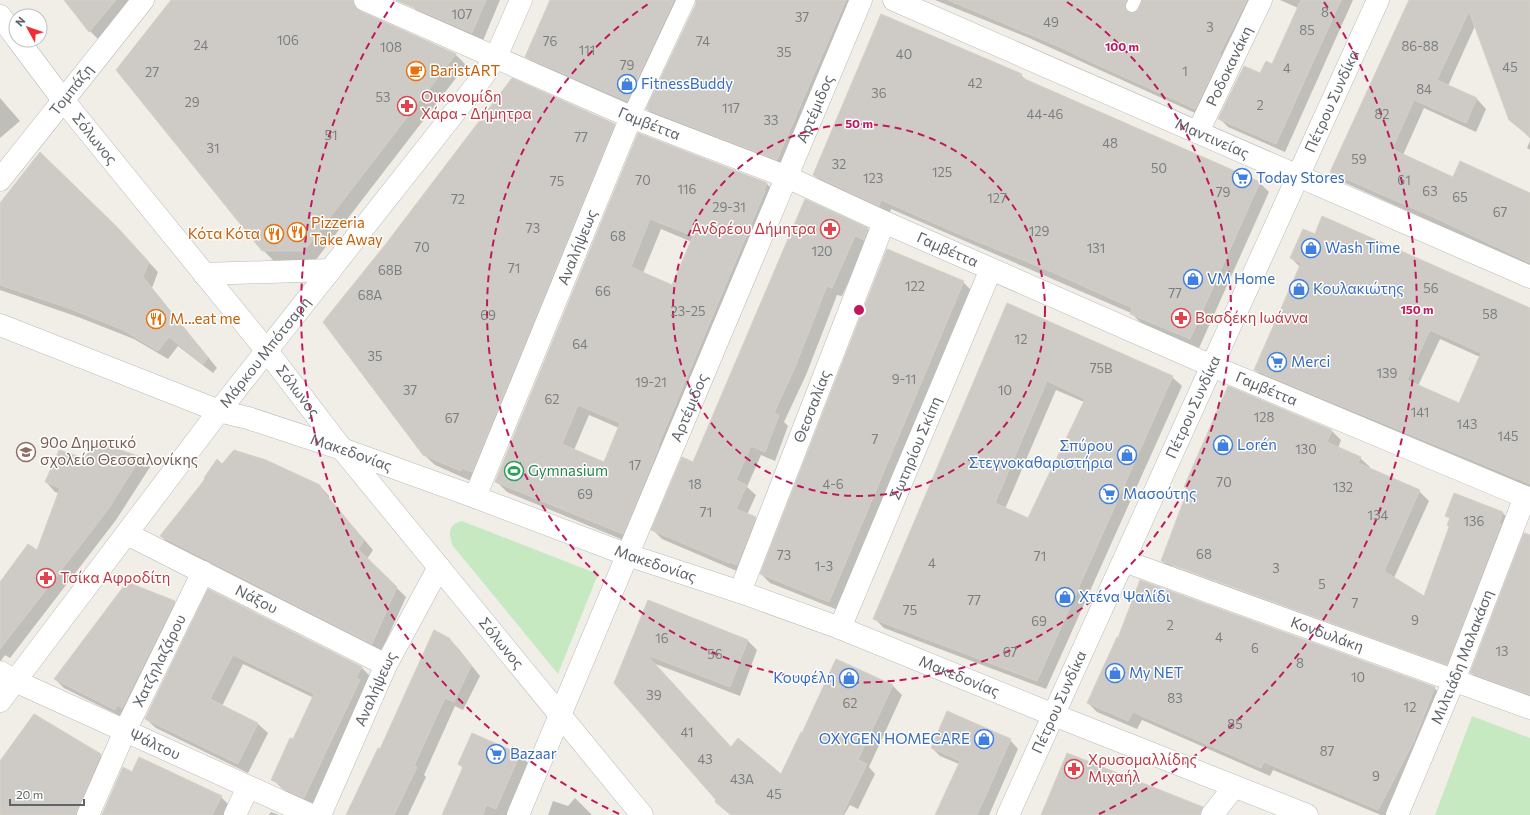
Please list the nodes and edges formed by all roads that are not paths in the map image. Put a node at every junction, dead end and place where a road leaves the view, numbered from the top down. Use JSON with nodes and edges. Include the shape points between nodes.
{"nodes":[{"id":1,"x":143,"y":0,"type":"edge"},
{"id":2,"x":365,"y":0,"type":"edge"},
{"id":3,"x":521,"y":0,"type":"edge"},
{"id":4,"x":686,"y":0,"type":"edge"},
{"id":5,"x":861,"y":0,"type":"edge"},
{"id":6,"x":894,"y":0,"type":"edge"},
{"id":7,"x":1261,"y":0,"type":"edge"},
{"id":8,"x":1378,"y":0,"type":"edge"},
{"id":9,"x":0,"y":16,"type":"edge"},
{"id":10,"x":8,"y":26,"type":"edge"},
{"id":11,"x":24,"y":48,"type":"edge"},
{"id":12,"x":496,"y":57,"type":"junction"},
{"id":13,"x":63,"y":100,"type":"junction"},
{"id":14,"x":631,"y":117,"type":"junction"},
{"id":15,"x":1198,"y":132,"type":"junction"},
{"id":16,"x":1299,"y":175,"type":"junction"},
{"id":17,"x":787,"y":177,"type":"junction"},
{"id":18,"x":0,"y":180,"type":"edge"},
{"id":19,"x":884,"y":222,"type":"junction"},
{"id":20,"x":992,"y":269,"type":"junction"},
{"id":21,"x":331,"y":270,"type":"junction"},
{"id":22,"x":204,"y":274,"type":"junction"},
{"id":23,"x":1530,"y":276,"type":"edge"},
{"id":24,"x":0,"y":325,"type":"edge"},
{"id":25,"x":267,"y":351,"type":"junction"},
{"id":26,"x":1212,"y":366,"type":"junction"},
{"id":27,"x":220,"y":411,"type":"junction"},
{"id":28,"x":342,"y":449,"type":"junction"},
{"id":29,"x":476,"y":497,"type":"junction"},
{"id":30,"x":1528,"y":498,"type":"edge"},
{"id":31,"x":127,"y":534,"type":"junction"},
{"id":32,"x":628,"y":555,"type":"junction"},
{"id":33,"x":1124,"y":561,"type":"junction"},
{"id":34,"x":439,"y":567,"type":"junction"},
{"id":35,"x":203,"y":572,"type":"junction"},
{"id":36,"x":740,"y":592,"type":"junction"},
{"id":37,"x":840,"y":628,"type":"junction"},
{"id":38,"x":386,"y":665,"type":"junction"},
{"id":39,"x":8,"y":677,"type":"edge"},
{"id":40,"x":1454,"y":680,"type":"junction"},
{"id":41,"x":0,"y":701,"type":"edge"},
{"id":42,"x":1530,"y":708,"type":"edge"},
{"id":43,"x":560,"y":715,"type":"junction"},
{"id":44,"x":1054,"y":715,"type":"junction"},
{"id":45,"x":125,"y":731,"type":"junction"},
{"id":46,"x":248,"y":787,"type":"junction"},
{"id":47,"x":1234,"y":787,"type":"junction"},
{"id":48,"x":88,"y":815,"type":"edge"},
{"id":49,"x":235,"y":815,"type":"edge"},
{"id":50,"x":311,"y":815,"type":"edge"},
{"id":51,"x":320,"y":815,"type":"edge"},
{"id":52,"x":518,"y":815,"type":"edge"},
{"id":53,"x":642,"y":815,"type":"edge"},
{"id":54,"x":1008,"y":815,"type":"edge"},
{"id":55,"x":1212,"y":815,"type":"edge"},
{"id":56,"x":1307,"y":815,"type":"edge"},
{"id":57,"x":1397,"y":815,"type":"edge"}],
"edges":[{"from":1,"to":13,"type":"street","name":"Τομπάζη"},
{"from":2,"to":12,"type":"street","name":"Γαμβέττα"},
{"from":3,"to":12,"type":"street","name":"Μάρκου Μπότσαρη"},
{"from":4,"to":14,"type":"street","name":"Αναλήψεως"},
{"from":5,"to":17,"type":"street","name":"Αρτέμιδος"},
{"from":6,"to":15,"type":"street","name":"Μαντινείας"},
{"from":7,"to":15,"type":"street","name":"Ροδοκανάκη"},
{"from":8,"to":16,"type":"street","name":"Πέτρου Συνδίκα"},
{"from":9,"to":10,"type":"street"},
{"from":11,"to":13,"type":"street","name":"Σόλωνος"},
{"from":12,"to":14,"type":"street","name":"Γαμβέττα"},
{"from":12,"to":21,"type":"street","name":"Μάρκου Μπότσαρη","via":[[473,90]]},
{"from":13,"to":18,"type":"street","name":"Τομπάζη"},
{"from":13,"to":22,"type":"street","name":"Σόλωνος"},
{"from":14,"to":17,"type":"street","name":"Γαμβέττα"},
{"from":14,"to":29,"type":"street","name":"Αναλήψεως"},
{"from":15,"to":16,"type":"street","name":"Μαντινείας"},
{"from":16,"to":23,"type":"street","name":"Μαντινείας"},
{"from":16,"to":26,"type":"street","name":"Πέτρου Συνδίκα"},
{"from":17,"to":19,"type":"street","name":"Γαμβέττα"},
{"from":17,"to":32,"type":"street","name":"Αρτέμιδος"},
{"from":19,"to":20,"type":"street","name":"Γαμβέττα"},
{"from":19,"to":36,"type":"street","name":"Θεσσαλίας"},
{"from":20,"to":26,"type":"street","name":"Γαμβέττα"},
{"from":20,"to":37,"type":"street","name":"Σωτηρίου Σκίπη"},
{"from":21,"to":22,"type":"street"},
{"from":21,"to":25,"type":"street","name":"Μάρκου Μπότσαρη"},
{"from":22,"to":25,"type":"street","name":"Σόλωνος"},
{"from":24,"to":27,"type":"street","name":"Μακεδονίας"},
{"from":25,"to":27,"type":"street","name":"Μάρκου Μπότσαρη"},
{"from":25,"to":28,"type":"street","name":"Σόλωνος"},
{"from":26,"to":30,"type":"street","name":"Γαμβέττα"},
{"from":26,"to":33,"type":"street","name":"Πέτρου Συνδίκα"},
{"from":27,"to":28,"type":"street","name":"Μακεδονίας"},
{"from":27,"to":31,"type":"street","name":"Μάρκου Μπότσαρη"},
{"from":28,"to":29,"type":"street","name":"Μακεδονίας"},
{"from":28,"to":34,"type":"street","name":"Σόλωνος"},
{"from":29,"to":32,"type":"street","name":"Μακεδονίας"},
{"from":30,"to":40,"type":"street","name":"Μιλτιάδη Μαλακάση"},
{"from":31,"to":35,"type":"street","name":"Νάξου"},
{"from":31,"to":39,"type":"street","name":"Μάρκου Μπότσαρη"},
{"from":32,"to":36,"type":"street","name":"Μακεδονίας"},
{"from":32,"to":43,"type":"street","name":"Αρτέμιδος"},
{"from":33,"to":40,"type":"street","name":"Κονδυλάκη"},
{"from":33,"to":44,"type":"street","name":"Πέτρου Συνδίκα"},
{"from":34,"to":38,"type":"street","name":"Αναλήψεως"},
{"from":34,"to":43,"type":"street","name":"Σόλωνος"},
{"from":35,"to":38,"type":"street","name":"Νάξου"},
{"from":35,"to":45,"type":"street","name":"Χατζηλαζάρου"},
{"from":36,"to":37,"type":"street","name":"Μακεδονίας"},
{"from":37,"to":44,"type":"street","name":"Μακεδονίας"},
{"from":38,"to":51,"type":"street","name":"Αναλήψεως"},
{"from":39,"to":41,"type":"street","name":"Μάρκου Μπότσαρη"},
{"from":39,"to":45,"type":"street","name":"Ψάλτου"},
{"from":40,"to":42,"type":"street","name":"Κονδυλάκη"},
{"from":40,"to":57,"type":"street","name":"Μιλτιάδη Μαλακάση"},
{"from":43,"to":52,"type":"street","name":"Αρτέμιδος"},
{"from":43,"to":53,"type":"street","name":"Σόλωνος"},
{"from":44,"to":47,"type":"street","name":"Μακεδονίας"},
{"from":44,"to":54,"type":"street","name":"Πέτρου Συνδίκα"},
{"from":45,"to":46,"type":"street","name":"Ψάλτου"},
{"from":45,"to":48,"type":"street","name":"Χατζηλαζάρου"},
{"from":46,"to":49,"type":"street"},
{"from":46,"to":50,"type":"street","name":"Ψάλτου"},
{"from":47,"to":55,"type":"street"},
{"from":47,"to":56,"type":"street","name":"Μακεδονίας"}]}
